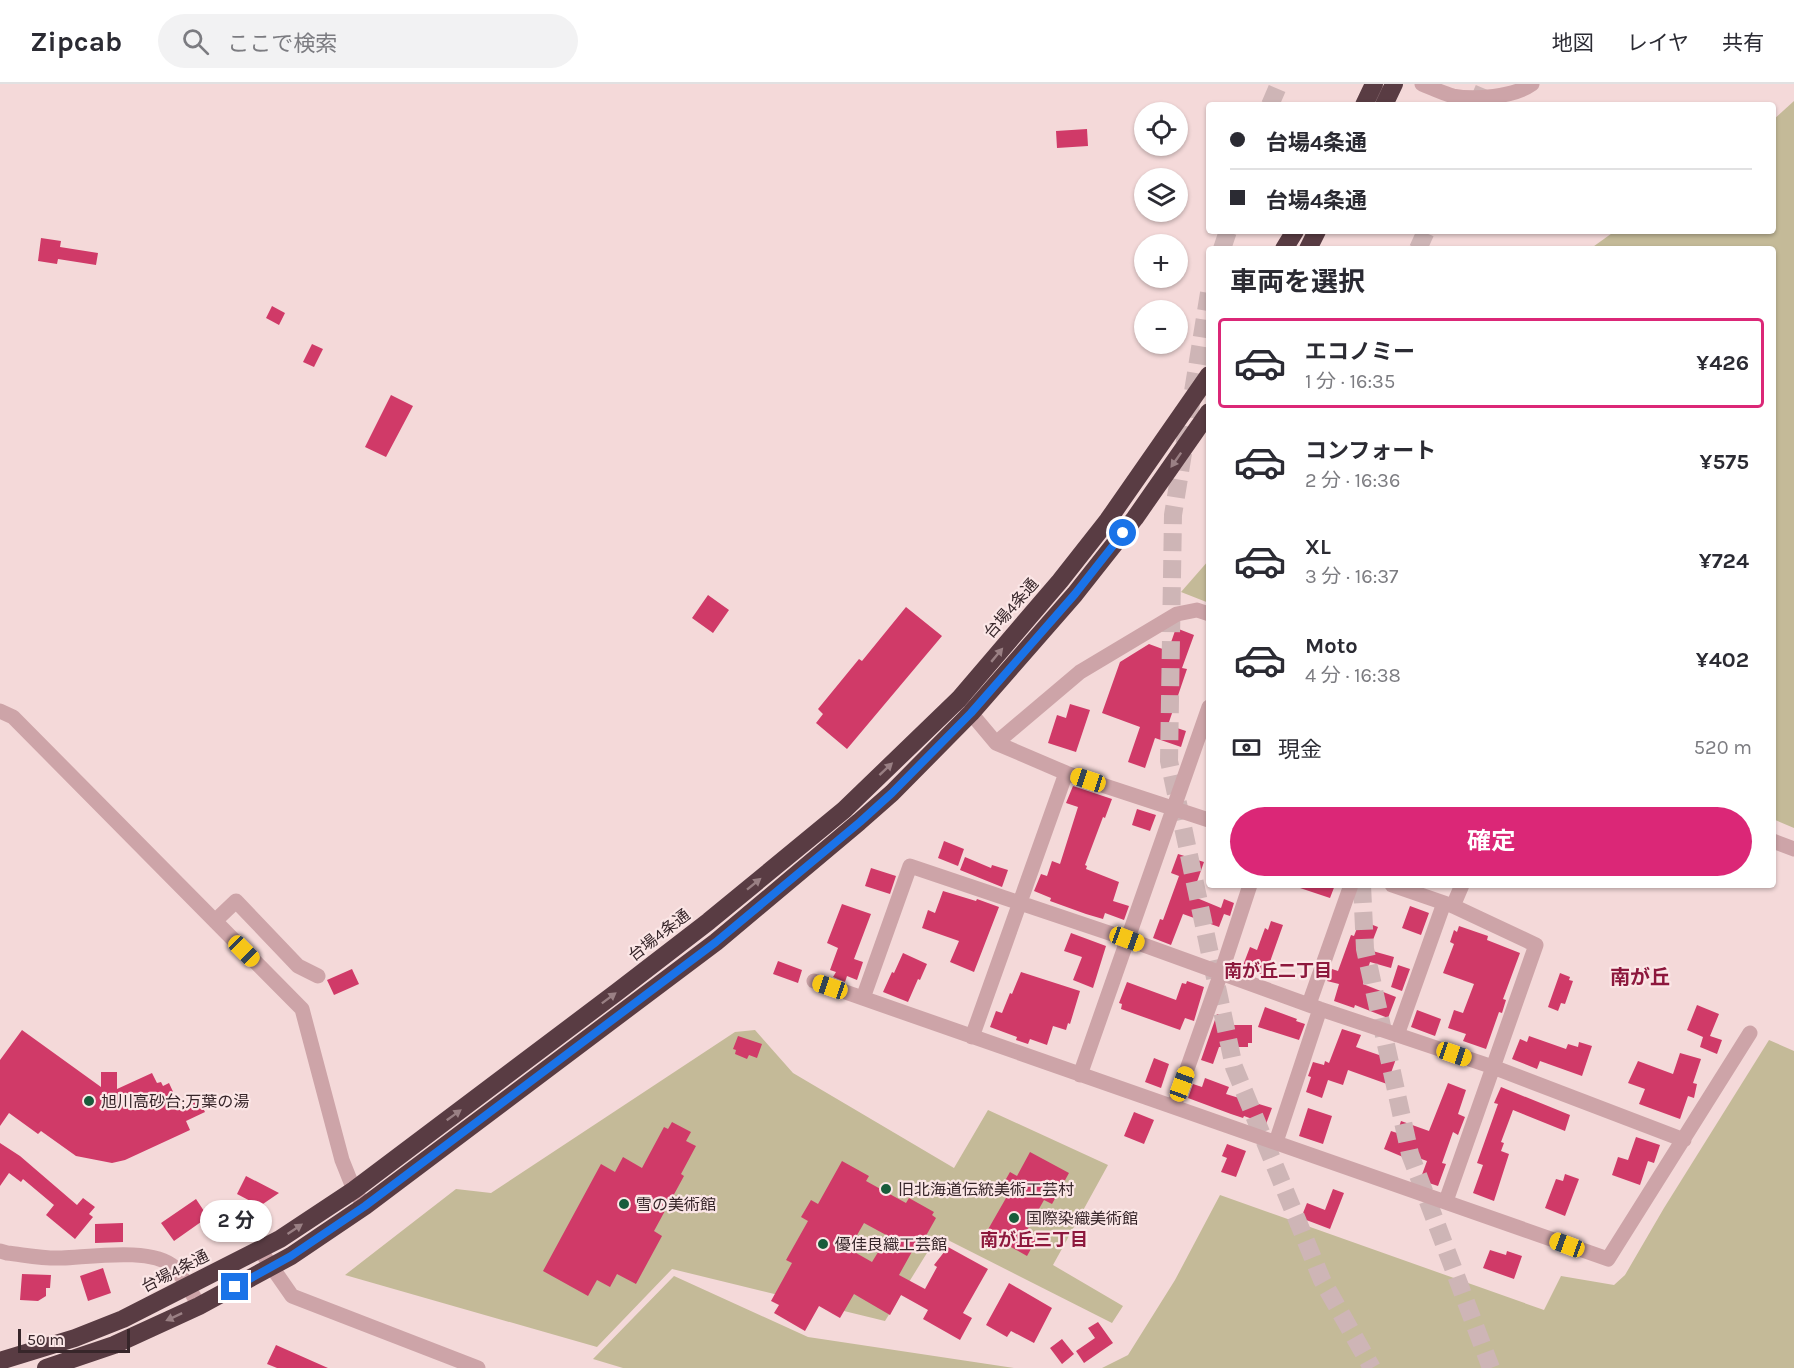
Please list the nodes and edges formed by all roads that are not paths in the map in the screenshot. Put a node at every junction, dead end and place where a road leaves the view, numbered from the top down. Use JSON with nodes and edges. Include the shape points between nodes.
{"nodes":[{"id":1,"x":1374,"y":84,"type":"edge"},
{"id":2,"x":1394,"y":84,"type":"edge"},
{"id":3,"x":1422,"y":84,"type":"edge"},
{"id":4,"x":1532,"y":84,"type":"edge"},
{"id":5,"x":1365,"y":102,"type":"edge"},
{"id":6,"x":1385,"y":102,"type":"edge"},
{"id":7,"x":1206,"y":379,"type":"edge"},
{"id":8,"x":1206,"y":416,"type":"edge"},
{"id":9,"x":1206,"y":613,"type":"edge"},
{"id":10,"x":965,"y":706,"type":"junction"},
{"id":11,"x":0,"y":711,"type":"edge"},
{"id":12,"x":1206,"y":716,"type":"edge"},
{"id":13,"x":996,"y":742,"type":"junction"},
{"id":14,"x":1066,"y":773,"type":"junction"},
{"id":15,"x":1174,"y":808,"type":"junction"},
{"id":16,"x":1206,"y":819,"type":"edge"},
{"id":17,"x":1776,"y":842,"type":"edge"},
{"id":18,"x":1794,"y":849,"type":"edge"},
{"id":19,"x":1249,"y":888,"type":"edge"},
{"id":20,"x":1350,"y":888,"type":"edge"},
{"id":21,"x":1401,"y":888,"type":"edge"},
{"id":22,"x":1460,"y":888,"type":"edge"},
{"id":23,"x":1019,"y":904,"type":"junction"},
{"id":24,"x":1449,"y":905,"type":"junction"},
{"id":25,"x":215,"y":921,"type":"junction"},
{"id":26,"x":1127,"y":939,"type":"junction"},
{"id":27,"x":1221,"y":973,"type":"junction"},
{"id":28,"x":318,"y":976,"type":"dead end"},
{"id":29,"x":814,"y":981,"type":"dead end"},
{"id":30,"x":863,"y":998,"type":"junction"},
{"id":31,"x":1315,"y":1007,"type":"junction"},
{"id":32,"x":1750,"y":1033,"type":"dead end"},
{"id":33,"x":1397,"y":1035,"type":"junction"},
{"id":34,"x":972,"y":1037,"type":"junction"},
{"id":35,"x":1493,"y":1066,"type":"junction"},
{"id":36,"x":1080,"y":1075,"type":"junction"},
{"id":37,"x":1174,"y":1106,"type":"junction"},
{"id":38,"x":1684,"y":1140,"type":"junction"},
{"id":39,"x":1276,"y":1142,"type":"junction"},
{"id":40,"x":354,"y":1190,"type":"junction"},
{"id":41,"x":1446,"y":1201,"type":"junction"},
{"id":42,"x":365,"y":1206,"type":"junction"},
{"id":43,"x":260,"y":1250,"type":"junction"},
{"id":44,"x":0,"y":1251,"type":"edge"},
{"id":45,"x":271,"y":1268,"type":"junction"},
{"id":46,"x":188,"y":1287,"type":"junction"},
{"id":47,"x":199,"y":1306,"type":"junction"},
{"id":48,"x":0,"y":1361,"type":"edge"},
{"id":49,"x":46,"y":1368,"type":"edge"},
{"id":50,"x":478,"y":1368,"type":"edge"}],
"edges":[{"from":1,"to":5,"type":"highway"},
{"from":2,"to":6,"type":"highway"},
{"from":3,"to":4,"type":"street","via":[[1453,96],[1476,98],[1502,95]]},
{"from":10,"to":7,"type":"highway","name":"台場4条通","one_way":true,"via":[[1101,528]]},
{"from":8,"to":10,"type":"highway","name":"台場4条通","one_way":true,"via":[[1135,518],[1075,594]]},
{"from":9,"to":13,"type":"street","via":[[1197,610],[1177,614],[1080,672]]},
{"from":10,"to":13,"type":"street"},
{"from":40,"to":10,"type":"highway","name":"台場4条通","one_way":true,"via":[[709,921]]},
{"from":10,"to":42,"type":"highway","name":"台場4条通","via":[[868,814],[716,942]]},
{"from":11,"to":25,"type":"street","via":[[13,717]]},
{"from":12,"to":15,"type":"street"},
{"from":13,"to":14,"type":"street"},
{"from":14,"to":15,"type":"street"},
{"from":14,"to":23,"type":"street"},
{"from":15,"to":16,"type":"street"},
{"from":15,"to":26,"type":"street"},
{"from":17,"to":18,"type":"street"},
{"from":19,"to":27,"type":"street"},
{"from":20,"to":31,"type":"street"},
{"from":21,"to":24,"type":"street"},
{"from":22,"to":24,"type":"street"},
{"from":23,"to":26,"type":"street"},
{"from":23,"to":30,"type":"street","via":[[910,866]]},
{"from":23,"to":34,"type":"street"},
{"from":24,"to":33,"type":"street"},
{"from":24,"to":35,"type":"street","via":[[1536,945]]},
{"from":25,"to":28,"type":"street","via":[[236,901],[298,966]]},
{"from":25,"to":40,"type":"street","via":[[302,1009],[342,1160]]},
{"from":26,"to":27,"type":"street"},
{"from":26,"to":36,"type":"street"},
{"from":27,"to":31,"type":"street"},
{"from":27,"to":37,"type":"street"},
{"from":29,"to":30,"type":"street"},
{"from":30,"to":34,"type":"street"},
{"from":31,"to":33,"type":"street"},
{"from":31,"to":39,"type":"street"},
{"from":32,"to":38,"type":"street"},
{"from":33,"to":35,"type":"street"},
{"from":34,"to":36,"type":"street"},
{"from":35,"to":38,"type":"street"},
{"from":35,"to":41,"type":"street"},
{"from":36,"to":37,"type":"street"},
{"from":37,"to":39,"type":"street"},
{"from":38,"to":41,"type":"street","via":[[1608,1259]]},
{"from":39,"to":41,"type":"street"},
{"from":40,"to":42,"type":"street"},
{"from":43,"to":40,"type":"highway","name":"台場4条通","one_way":true},
{"from":42,"to":45,"type":"highway","name":"台場4条通"},
{"from":43,"to":45,"type":"street"},
{"from":43,"to":46,"type":"highway","name":"台場4条通"},
{"from":44,"to":46,"type":"street","via":[[60,1259],[155,1256],[173,1266]]},
{"from":45,"to":47,"type":"highway","name":"台場4条通"},
{"from":45,"to":50,"type":"street","via":[[292,1296]]},
{"from":46,"to":47,"type":"street"},
{"from":46,"to":48,"type":"highway","name":"台場4条通","via":[[123,1319]]},
{"from":47,"to":49,"type":"highway","name":"台場4条通","one_way":true,"via":[[114,1345]]}]}
